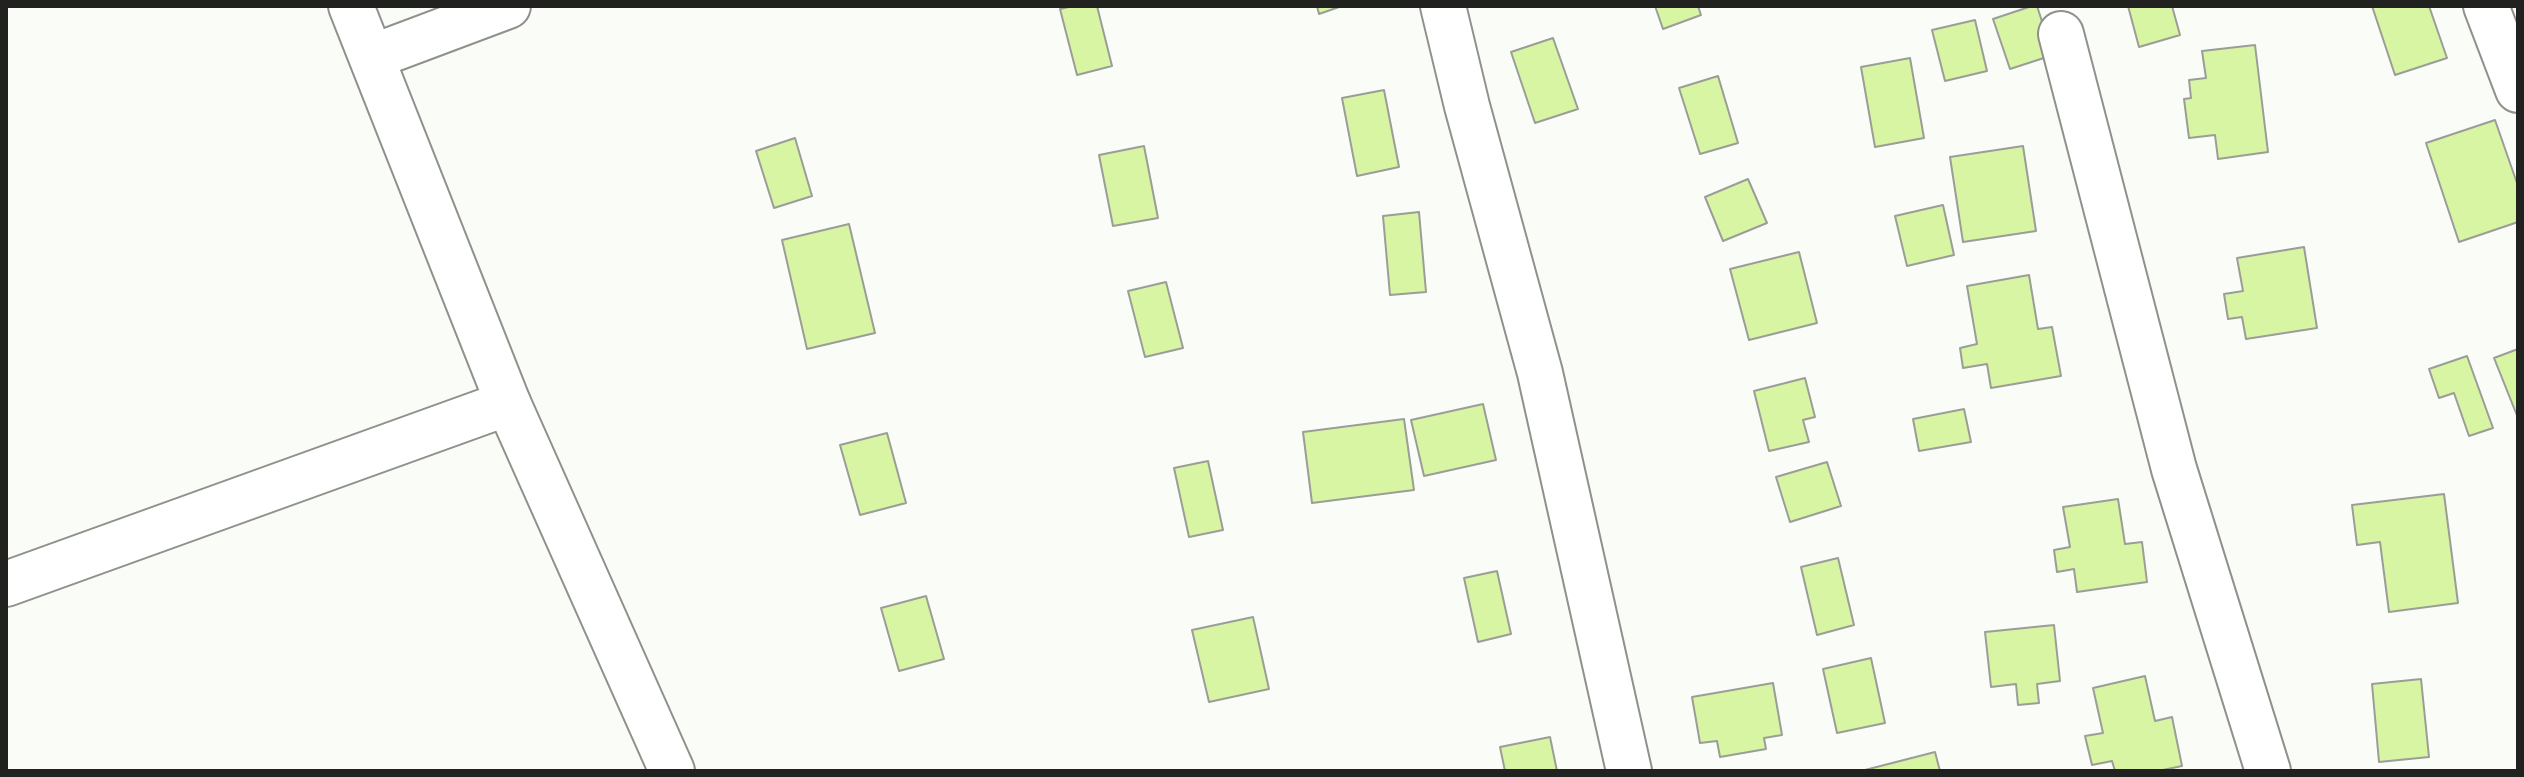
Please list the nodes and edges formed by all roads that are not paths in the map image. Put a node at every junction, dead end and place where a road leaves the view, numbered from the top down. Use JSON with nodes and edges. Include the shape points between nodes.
{"nodes":[{"id":1,"x":351,"y":6,"type":"edge"},
{"id":2,"x":508,"y":6,"type":"edge"},
{"id":3,"x":1443,"y":6,"type":"edge"},
{"id":4,"x":2486,"y":6,"type":"edge"},
{"id":5,"x":2061,"y":34,"type":"dead end"},
{"id":6,"x":372,"y":57,"type":"junction"},
{"id":7,"x":2518,"y":90,"type":"edge"},
{"id":8,"x":508,"y":403,"type":"junction"},
{"id":9,"x":6,"y":584,"type":"edge"},
{"id":10,"x":672,"y":771,"type":"edge"},
{"id":11,"x":1629,"y":771,"type":"edge"},
{"id":12,"x":2268,"y":771,"type":"edge"}],
"edges":[{"from":1,"to":6,"type":"street"},
{"from":2,"to":6,"type":"street"},
{"from":3,"to":11,"type":"street","via":[[1540,373]]},
{"from":4,"to":7,"type":"street"},
{"from":5,"to":12,"type":"street","via":[[2174,469]]},
{"from":6,"to":8,"type":"street"},
{"from":8,"to":9,"type":"street"},
{"from":8,"to":10,"type":"street"}]}
